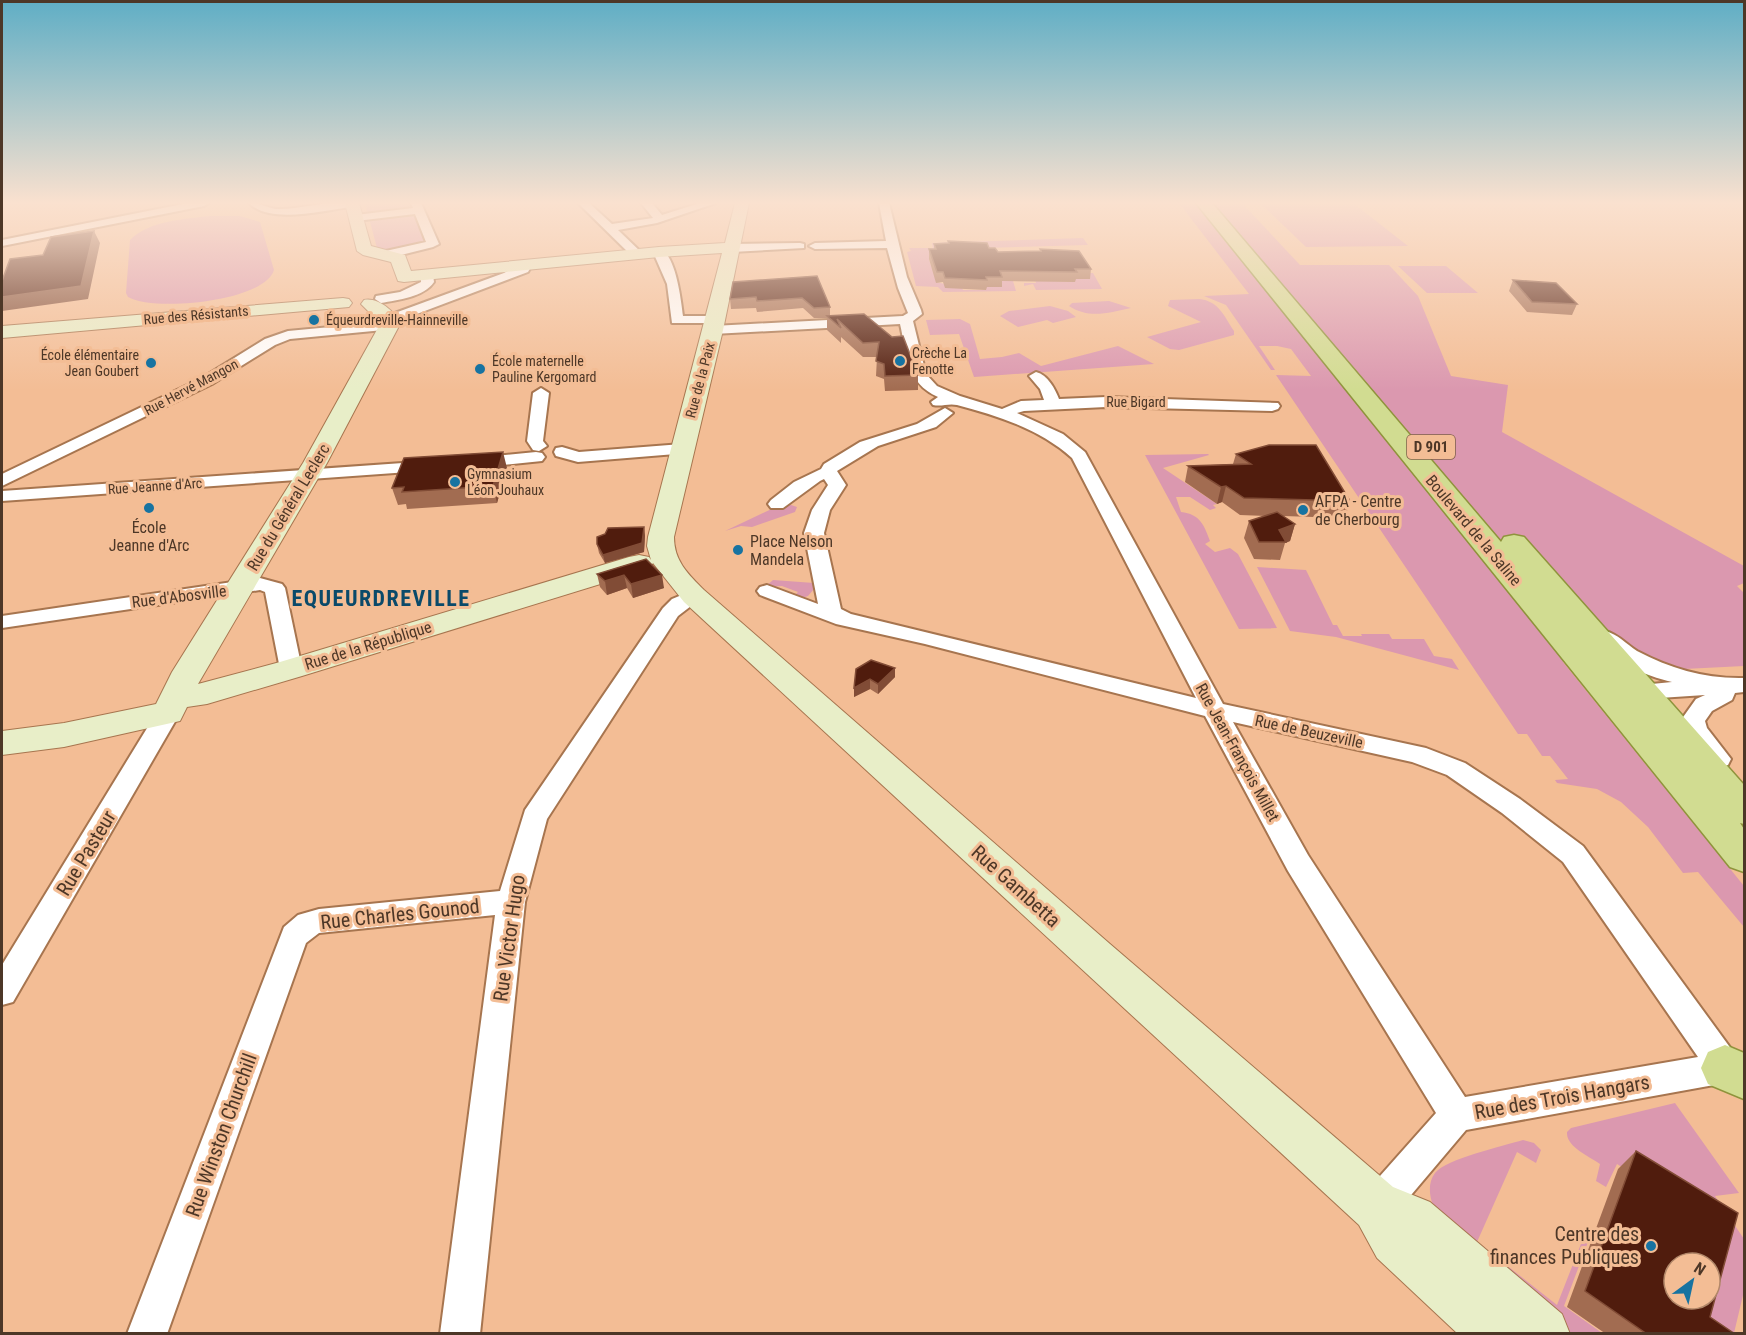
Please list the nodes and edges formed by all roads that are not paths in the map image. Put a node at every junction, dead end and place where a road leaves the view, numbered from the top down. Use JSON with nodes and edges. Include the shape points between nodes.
{"nodes":[{"id":1,"x":401,"y":265,"type":"edge"},
{"id":2,"x":523,"y":265,"type":"edge"},
{"id":3,"x":526,"y":265,"type":"edge"},
{"id":4,"x":664,"y":265,"type":"edge"},
{"id":5,"x":728,"y":265,"type":"edge"},
{"id":6,"x":898,"y":265,"type":"edge"},
{"id":7,"x":1258,"y":265,"type":"edge"},
{"id":8,"x":1274,"y":265,"type":"edge"},
{"id":9,"x":427,"y":275,"type":"junction"},
{"id":10,"x":404,"y":277,"type":"junction"},
{"id":11,"x":381,"y":308,"type":"junction"},
{"id":12,"x":906,"y":320,"type":"junction"},
{"id":13,"x":714,"y":325,"type":"junction"},
{"id":14,"x":2,"y":333,"type":"edge"},
{"id":15,"x":1036,"y":376,"type":"dead end"},
{"id":16,"x":541,"y":393,"type":"dead end"},
{"id":17,"x":950,"y":404,"type":"junction"},
{"id":18,"x":1053,"y":404,"type":"junction"},
{"id":19,"x":1272,"y":405,"type":"dead end"},
{"id":20,"x":1003,"y":414,"type":"junction"},
{"id":21,"x":682,"y":449,"type":"junction"},
{"id":22,"x":538,"y":452,"type":"junction"},
{"id":23,"x":828,"y":472,"type":"junction"},
{"id":24,"x":308,"y":475,"type":"junction"},
{"id":25,"x":2,"y":481,"type":"edge"},
{"id":26,"x":2,"y":496,"type":"edge"},
{"id":27,"x":777,"y":504,"type":"dead end"},
{"id":28,"x":663,"y":557,"type":"junction"},
{"id":29,"x":240,"y":588,"type":"junction"},
{"id":30,"x":767,"y":591,"type":"dead end"},
{"id":31,"x":694,"y":596,"type":"junction"},
{"id":32,"x":833,"y":613,"type":"junction"},
{"id":33,"x":1581,"y":620,"type":"junction"},
{"id":34,"x":2,"y":622,"type":"edge"},
{"id":35,"x":291,"y":669,"type":"junction"},
{"id":36,"x":1733,"y":686,"type":"edge"},
{"id":37,"x":1625,"y":692,"type":"junction"},
{"id":38,"x":172,"y":706,"type":"junction"},
{"id":39,"x":1214,"y":710,"type":"junction"},
{"id":40,"x":2,"y":743,"type":"edge"},
{"id":41,"x":1737,"y":801,"type":"edge"},
{"id":42,"x":1744,"y":856,"type":"edge"},
{"id":43,"x":511,"y":902,"type":"junction"},
{"id":44,"x":294,"y":936,"type":"joint"},
{"id":45,"x":2,"y":992,"type":"edge"},
{"id":46,"x":1738,"y":1065,"type":"edge"},
{"id":47,"x":1457,"y":1115,"type":"junction"},
{"id":48,"x":1377,"y":1207,"type":"junction"},
{"id":49,"x":147,"y":1334,"type":"edge"},
{"id":50,"x":460,"y":1334,"type":"edge"},
{"id":51,"x":1500,"y":1334,"type":"edge"},
{"id":52,"x":1542,"y":1334,"type":"edge"}],
"edges":[{"from":1,"to":10,"type":"main road"},
{"from":2,"to":9,"type":"main road"},
{"from":3,"to":11,"type":"street","name":"Rue Hervé Mangon","via":[[508,276]]},
{"from":4,"to":13,"type":"street","via":[[672,284],[677,320]]},
{"from":5,"to":13,"type":"main road","name":"Rue de la Paix"},
{"from":6,"to":12,"type":"street","via":[[914,304],[915,314]]},
{"from":7,"to":37,"type":"main road","name":"Boulevard de la Saline","number":"D 901"},
{"from":8,"to":33,"type":"main road","name":"Boulevard de la Saline","number":"D 901"},
{"from":9,"to":10,"type":"main road"},
{"from":9,"to":11,"type":"street","via":[[426,285]]},
{"from":10,"to":11,"type":"main road"},
{"from":11,"to":14,"type":"main road","name":"Rue des Résistants","via":[[344,303]]},
{"from":11,"to":24,"type":"main road","name":"Rue du Général Leclerc"},
{"from":11,"to":25,"type":"street","name":"Rue Hervé Mangon","via":[[270,342],[207,381]]},
{"from":12,"to":13,"type":"street"},
{"from":12,"to":17,"type":"street","via":[[920,375]]},
{"from":13,"to":21,"type":"main road","name":"Rue de la Paix"},
{"from":15,"to":18,"type":"street","via":[[1047,388]]},
{"from":16,"to":22,"type":"street","via":[[535,441]]},
{"from":17,"to":20,"type":"street","name":"Rue Jean-François Millet"},
{"from":17,"to":23,"type":"street","via":[[933,423],[864,447]]},
{"from":18,"to":19,"type":"street","name":"Rue Bigard","via":[[1167,401]]},
{"from":18,"to":20,"type":"street","name":"Rue Bigard","via":[[1021,406]]},
{"from":20,"to":39,"type":"street","name":"Rue Jean-François Millet","via":[[1058,438],[1079,456]]},
{"from":21,"to":22,"type":"street","name":"Rue Jeanne d'Arc","via":[[578,457],[562,452],[550,458]]},
{"from":21,"to":28,"type":"main road","name":"Rue de la Paix","via":[[660,543]]},
{"from":22,"to":24,"type":"street","name":"Rue Jeanne d'Arc","via":[[518,460]]},
{"from":23,"to":27,"type":"street","via":[[815,476]]},
{"from":23,"to":32,"type":"street","via":[[837,485],[821,510],[814,537]]},
{"from":24,"to":26,"type":"street","name":"Rue Jeanne d'Arc"},
{"from":24,"to":29,"type":"main road","name":"Rue du Général Leclerc"},
{"from":28,"to":31,"type":"main road","name":"Rue Gambetta"},
{"from":28,"to":35,"type":"main road","name":"Rue de la République"},
{"from":29,"to":34,"type":"street","name":"Rue d'Abosville"},
{"from":29,"to":35,"type":"street","name":"Rue d'Abosville","via":[[260,584],[275,588]]},
{"from":29,"to":38,"type":"main road","name":"Rue du Général Leclerc","via":[[188,672]]},
{"from":30,"to":32,"type":"street","name":"Rue de Beuzeville","via":[[823,613]]},
{"from":31,"to":43,"type":"street","name":"Rue Victor Hugo","via":[[670,612],[534,816]]},
{"from":31,"to":48,"type":"main road","name":"Rue Gambetta"},
{"from":32,"to":39,"type":"street","name":"Rue de Beuzeville","via":[[844,619]]},
{"from":33,"to":36,"type":"street","via":[[1626,654],[1661,672]]},
{"from":33,"to":37,"type":"main road","name":"Boulevard de la Saline","number":"D 901"},
{"from":35,"to":38,"type":"main road","name":"Rue de la République"},
{"from":36,"to":37,"type":"street"},
{"from":36,"to":41,"type":"street","via":[[1704,705],[1693,720],[1696,730],[1723,764]]},
{"from":37,"to":41,"type":"main road","name":"Boulevard de la Saline","number":"D 901"},
{"from":37,"to":42,"type":"main road","name":"Boulevard de la Saline","number":"D 901"},
{"from":38,"to":40,"type":"main road","name":"Rue de la République","via":[[47,740]]},
{"from":38,"to":45,"type":"street","name":"Rue Pasteur"},
{"from":39,"to":46,"type":"street","name":"Rue de Beuzeville","via":[[1417,754],[1456,769],[1478,783],[1573,854]]},
{"from":39,"to":47,"type":"street","name":"Rue Jean-François Millet","via":[[1298,863]]},
{"from":43,"to":44,"type":"street","name":"Rue Charles Gounod","via":[[318,921]]},
{"from":43,"to":50,"type":"street","name":"Rue Victor Hugo"},
{"from":44,"to":49,"type":"street","name":"Rue Winston Churchill"},
{"from":46,"to":47,"type":"street","name":"Rue des Trois Hangars"},
{"from":47,"to":48,"type":"street","name":"Rue des Trois Hangars"},
{"from":48,"to":51,"type":"main road","via":[[1395,1240]]},
{"from":48,"to":52,"type":"main road","via":[[1412,1220]]}]}
